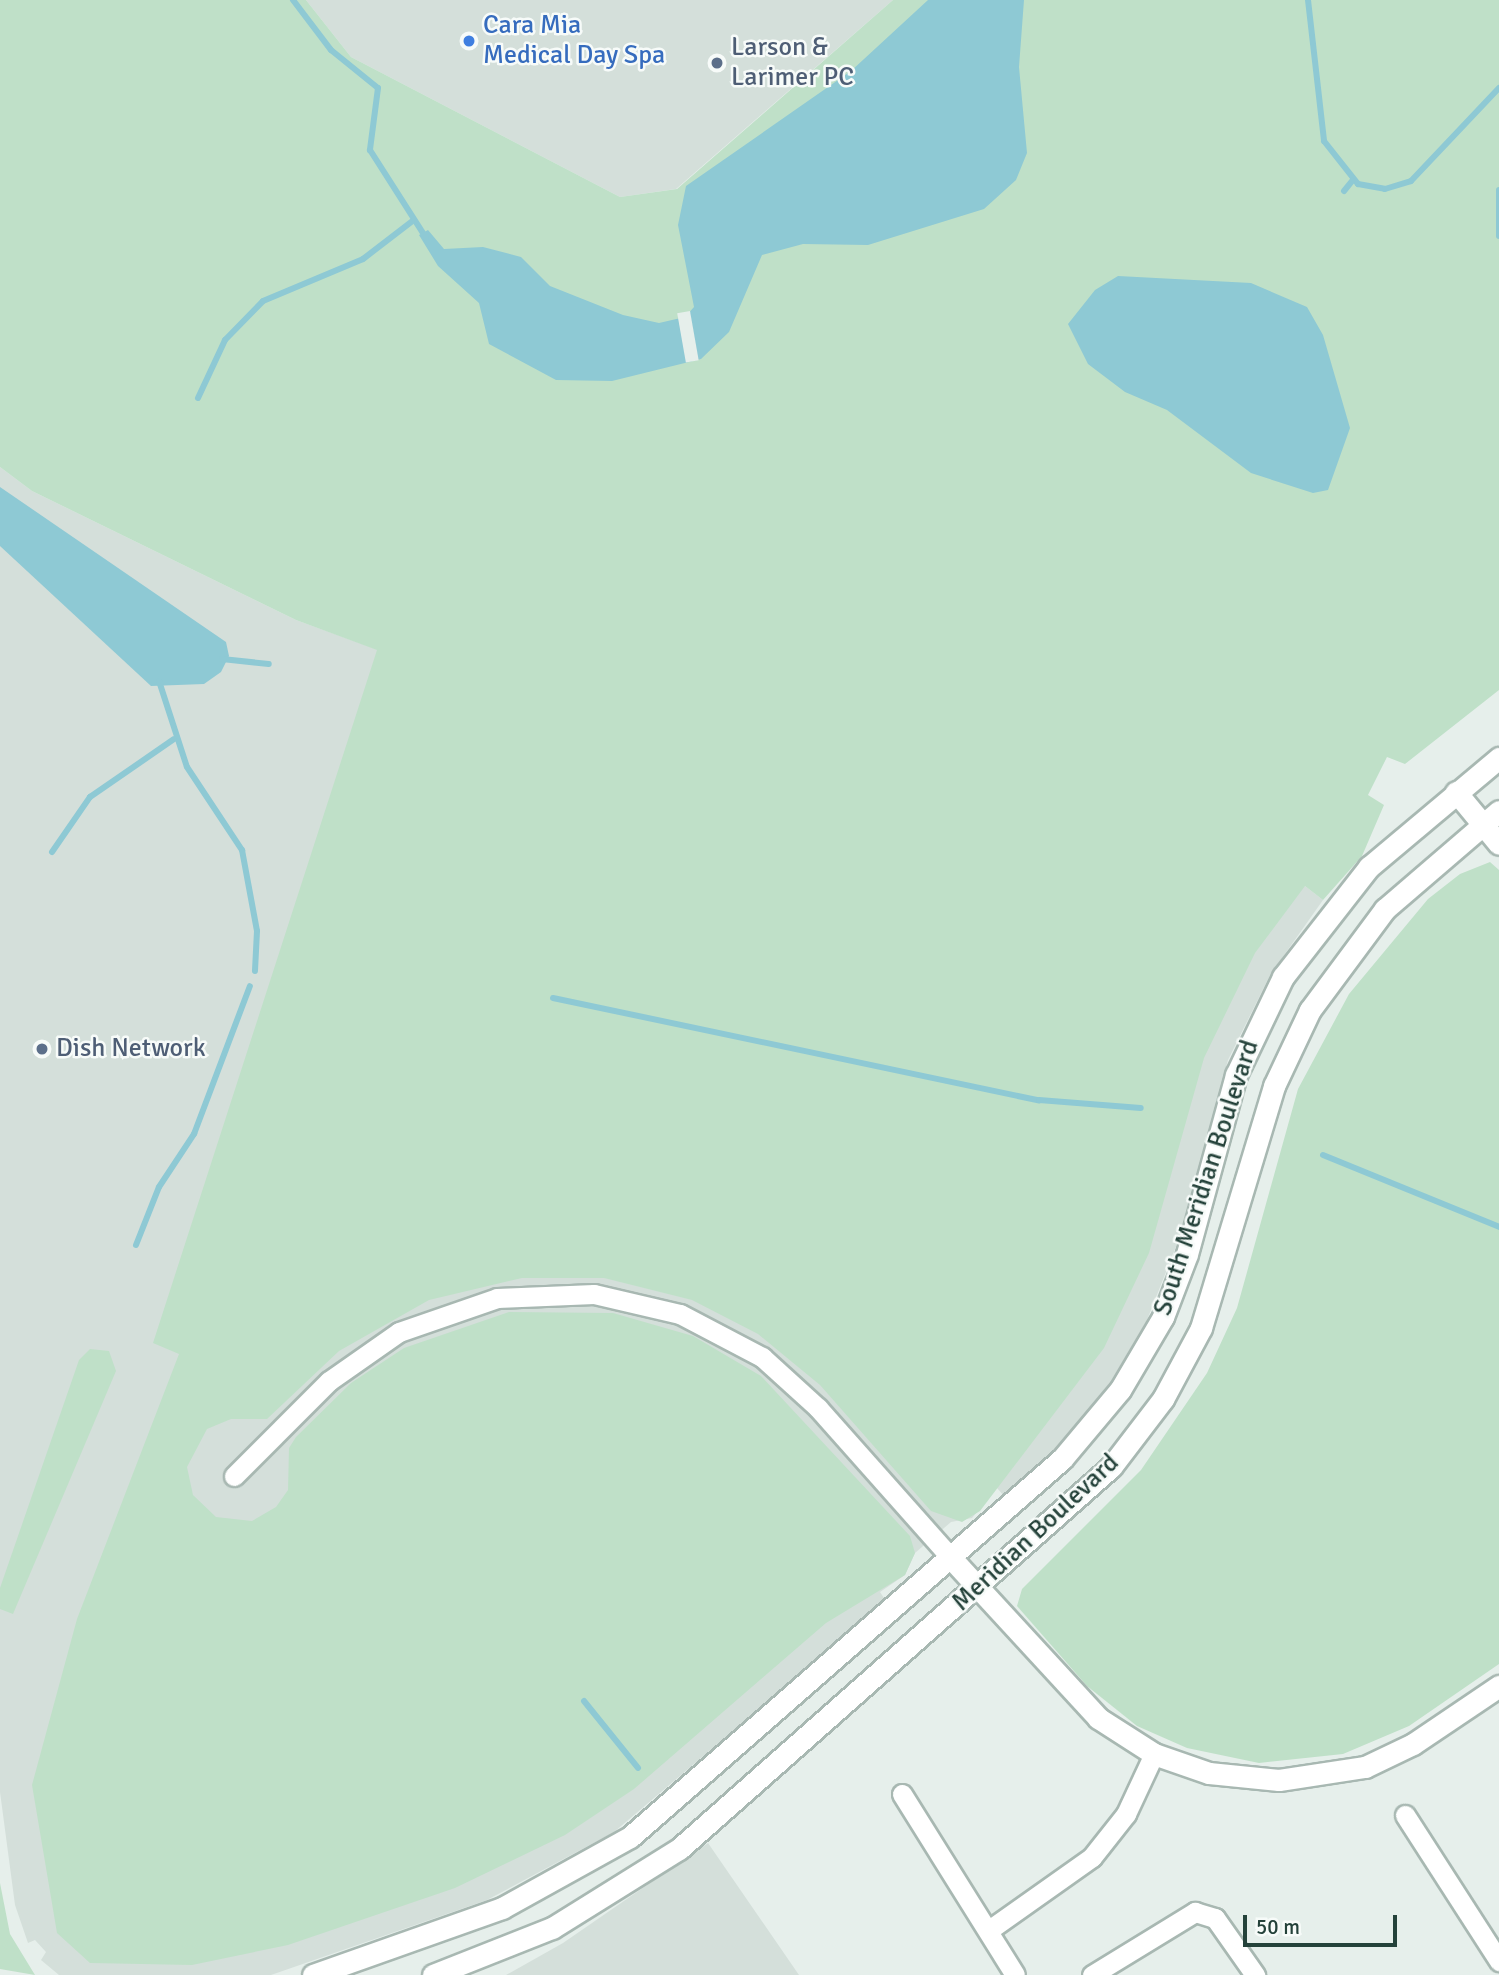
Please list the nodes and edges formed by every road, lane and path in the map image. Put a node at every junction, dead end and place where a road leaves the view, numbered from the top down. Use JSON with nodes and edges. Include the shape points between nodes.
{"nodes":[{"id":1,"x":1499,"y":758,"type":"edge"},
{"id":2,"x":1456,"y":792,"type":"junction"},
{"id":3,"x":1491,"y":818,"type":"edge"},
{"id":4,"x":1499,"y":844,"type":"edge"},
{"id":5,"x":234,"y":1476,"type":"dead end"},
{"id":6,"x":952,"y":1559,"type":"junction"},
{"id":7,"x":978,"y":1589,"type":"junction"},
{"id":8,"x":1499,"y":1686,"type":"edge"},
{"id":9,"x":1154,"y":1754,"type":"junction"},
{"id":10,"x":902,"y":1794,"type":"dead end"},
{"id":11,"x":1405,"y":1815,"type":"dead end"},
{"id":12,"x":989,"y":1930,"type":"junction"},
{"id":13,"x":1499,"y":1961,"type":"edge"},
{"id":14,"x":313,"y":1975,"type":"edge"},
{"id":15,"x":433,"y":1975,"type":"edge"},
{"id":16,"x":1015,"y":1975,"type":"edge"},
{"id":17,"x":1092,"y":1975,"type":"edge"},
{"id":18,"x":1255,"y":1975,"type":"edge"}],
"edges":[{"from":1,"to":2,"type":"main road"},
{"from":2,"to":3,"type":"main road"},
{"from":2,"to":6,"type":"main road","name":"South Meridian Boulevard","via":[[1348,889],[1269,1001],[1232,1085],[1178,1281],[1128,1378],[1057,1464]]},
{"from":3,"to":4,"type":"main road"},
{"from":3,"to":7,"type":"main road","name":"Meridian Boulevard","via":[[1385,909],[1300,1029],[1267,1107],[1210,1306],[1156,1409],[1097,1481]]},
{"from":5,"to":6,"type":"street","via":[[329,1381],[399,1332],[496,1297],[594,1294],[680,1314],[762,1357],[818,1408]]},
{"from":6,"to":7,"type":"main road"},
{"from":6,"to":14,"type":"main road","name":"Meridian Boulevard","via":[[668,1808],[614,1847],[502,1908]]},
{"from":7,"to":9,"type":"main road","via":[[1084,1706]]},
{"from":7,"to":15,"type":"main road","name":"Meridian Boulevard","via":[[653,1868],[544,1932]]},
{"from":8,"to":9,"type":"main road","via":[[1394,1754],[1330,1775],[1232,1777]]},
{"from":9,"to":12,"type":"street","via":[[1126,1814],[1092,1857]]},
{"from":10,"to":12,"type":"street"},
{"from":11,"to":13,"type":"street"},
{"from":12,"to":16,"type":"street"},
{"from":17,"to":18,"type":"street","via":[[1195,1912],[1215,1918]]}]}
